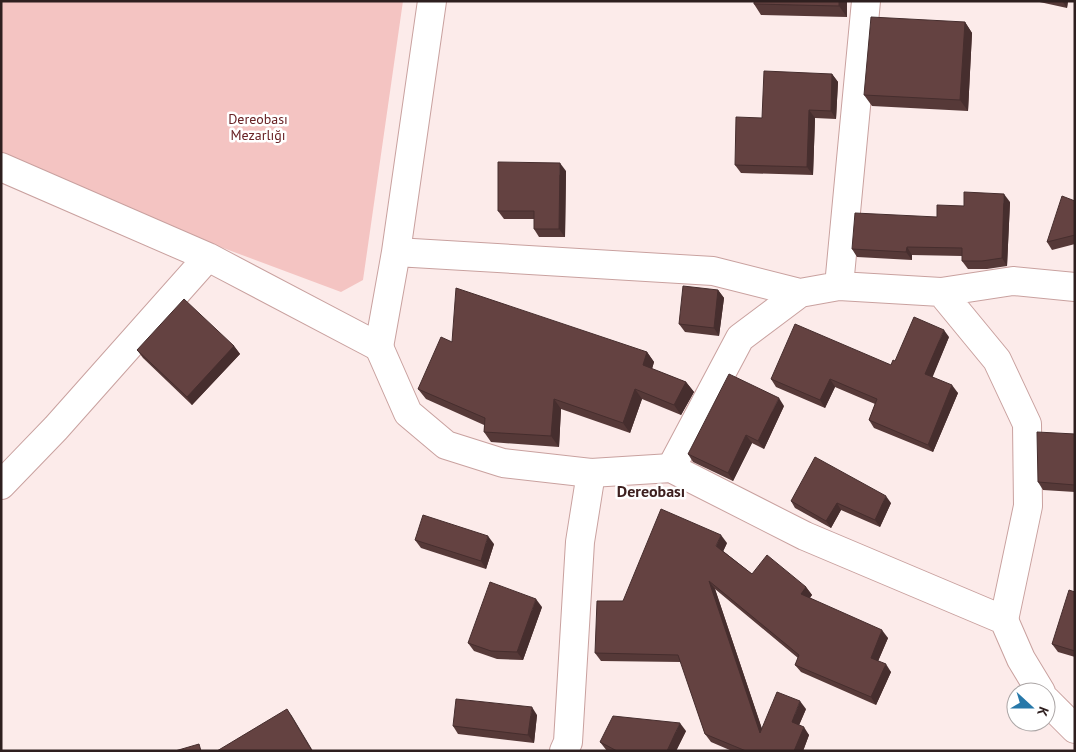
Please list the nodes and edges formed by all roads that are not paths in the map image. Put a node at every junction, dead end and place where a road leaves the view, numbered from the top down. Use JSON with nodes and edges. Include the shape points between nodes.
{"nodes":[{"id":1,"x":432,"y":1,"type":"edge"},
{"id":2,"x":866,"y":1,"type":"edge"},
{"id":3,"x":1,"y":167,"type":"edge"},
{"id":4,"x":396,"y":252,"type":"junction"},
{"id":5,"x":208,"y":257,"type":"junction"},
{"id":6,"x":839,"y":286,"type":"junction"},
{"id":7,"x":1075,"y":288,"type":"edge"},
{"id":8,"x":941,"y":292,"type":"junction"},
{"id":9,"x":800,"y":293,"type":"junction"},
{"id":10,"x":379,"y":347,"type":"junction"},
{"id":11,"x":671,"y":468,"type":"junction"},
{"id":12,"x":591,"y":473,"type":"junction"},
{"id":13,"x":1,"y":485,"type":"edge"},
{"id":14,"x":1004,"y":620,"type":"junction"},
{"id":15,"x":1035,"y":682,"type":"edge"},
{"id":16,"x":1056,"y":710,"type":"edge"},
{"id":17,"x":1075,"y":729,"type":"edge"},
{"id":18,"x":564,"y":751,"type":"edge"}],
"edges":[{"from":1,"to":4,"type":"street"},
{"from":2,"to":6,"type":"street"},
{"from":3,"to":5,"type":"street"},
{"from":4,"to":9,"type":"street","via":[[713,271]]},
{"from":4,"to":10,"type":"street"},
{"from":5,"to":10,"type":"street"},
{"from":5,"to":13,"type":"street"},
{"from":6,"to":8,"type":"street"},
{"from":6,"to":9,"type":"street"},
{"from":7,"to":8,"type":"street","via":[[1013,281]]},
{"from":8,"to":14,"type":"street","via":[[997,360],[1026,424],[1028,506]]},
{"from":9,"to":11,"type":"street","via":[[740,338]]},
{"from":10,"to":12,"type":"street","via":[[408,413],[446,445],[503,463]]},
{"from":11,"to":12,"type":"street"},
{"from":11,"to":14,"type":"street","via":[[805,536]]},
{"from":12,"to":18,"type":"street","via":[[580,542],[568,742]]},
{"from":14,"to":15,"type":"street"},
{"from":16,"to":17,"type":"street"}]}
